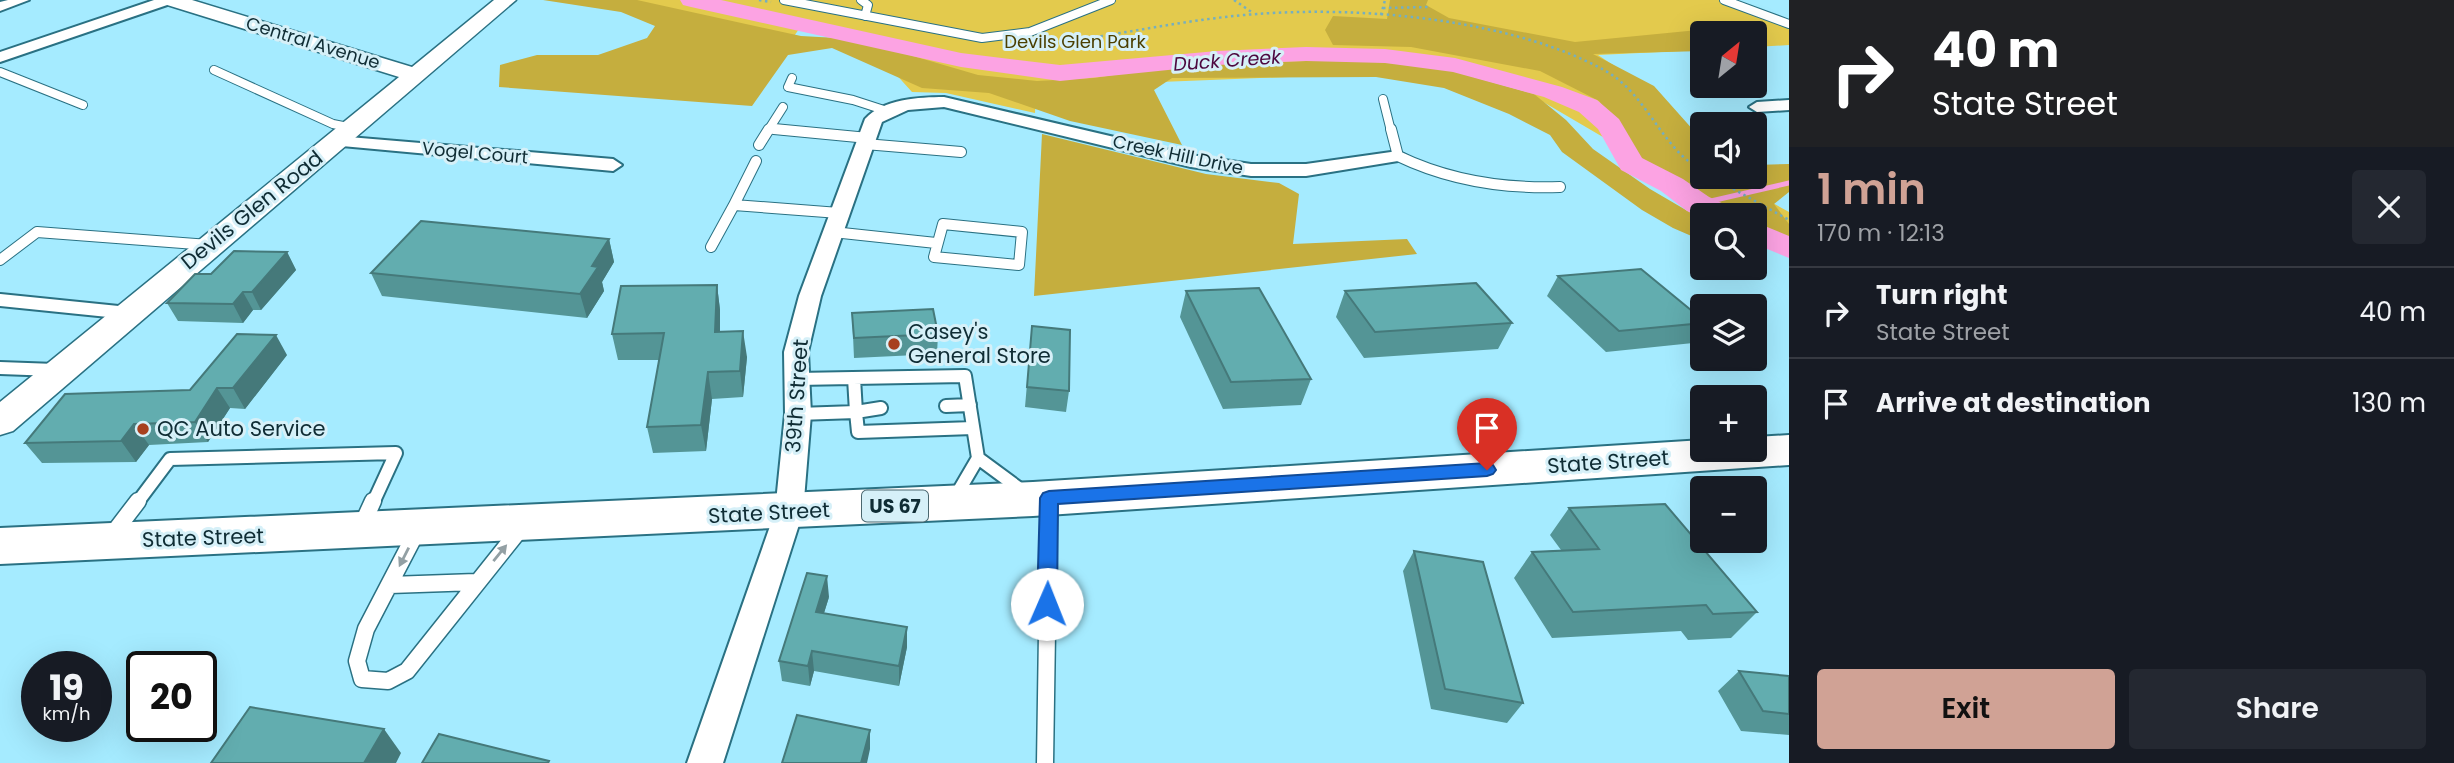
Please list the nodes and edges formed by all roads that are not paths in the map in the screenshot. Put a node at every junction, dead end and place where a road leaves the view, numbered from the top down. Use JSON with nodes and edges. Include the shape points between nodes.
{"nodes":[{"id":1,"x":22,"y":0,"type":"edge"},
{"id":2,"x":169,"y":0,"type":"edge"},
{"id":3,"x":506,"y":0,"type":"edge"},
{"id":4,"x":784,"y":0,"type":"edge"},
{"id":5,"x":861,"y":0,"type":"edge"},
{"id":6,"x":1111,"y":0,"type":"edge"},
{"id":7,"x":1724,"y":0,"type":"edge"},
{"id":8,"x":0,"y":7,"type":"edge"},
{"id":9,"x":864,"y":16,"type":"junction"},
{"id":10,"x":1789,"y":24,"type":"edge"},
{"id":11,"x":0,"y":57,"type":"edge"},
{"id":12,"x":214,"y":70,"type":"dead end"},
{"id":13,"x":0,"y":72,"type":"edge"},
{"id":14,"x":416,"y":75,"type":"junction"},
{"id":15,"x":792,"y":78,"type":"dead end"},
{"id":16,"x":1383,"y":99,"type":"dead end"},
{"id":17,"x":83,"y":105,"type":"dead end"},
{"id":18,"x":1789,"y":105,"type":"edge"},
{"id":19,"x":783,"y":107,"type":"dead end"},
{"id":20,"x":1757,"y":107,"type":"dead end"},
{"id":21,"x":887,"y":111,"type":"junction"},
{"id":22,"x":769,"y":129,"type":"junction"},
{"id":23,"x":345,"y":134,"type":"junction"},
{"id":24,"x":866,"y":141,"type":"junction"},
{"id":25,"x":759,"y":145,"type":"dead end"},
{"id":26,"x":961,"y":152,"type":"dead end"},
{"id":27,"x":1398,"y":156,"type":"junction"},
{"id":28,"x":756,"y":162,"type":"dead end"},
{"id":29,"x":613,"y":165,"type":"dead end"},
{"id":30,"x":1560,"y":187,"type":"dead end"},
{"id":31,"x":734,"y":205,"type":"junction"},
{"id":32,"x":836,"y":223,"type":"junction"},
{"id":33,"x":936,"y":243,"type":"junction"},
{"id":34,"x":209,"y":245,"type":"junction"},
{"id":35,"x":711,"y":247,"type":"dead end"},
{"id":36,"x":0,"y":260,"type":"edge"},
{"id":37,"x":0,"y":300,"type":"edge"},
{"id":38,"x":128,"y":313,"type":"junction"},
{"id":39,"x":0,"y":368,"type":"edge"},
{"id":40,"x":59,"y":370,"type":"junction"},
{"id":41,"x":854,"y":378,"type":"junction"},
{"id":42,"x":797,"y":379,"type":"junction"},
{"id":43,"x":970,"y":405,"type":"junction"},
{"id":44,"x":946,"y":406,"type":"dead end"},
{"id":45,"x":881,"y":408,"type":"dead end"},
{"id":46,"x":856,"y":412,"type":"junction"},
{"id":47,"x":798,"y":414,"type":"junction"},
{"id":48,"x":2,"y":418,"type":"edge"},
{"id":49,"x":974,"y":428,"type":"junction"},
{"id":50,"x":1789,"y":450,"type":"edge"},
{"id":51,"x":978,"y":458,"type":"junction"},
{"id":52,"x":1041,"y":498,"type":"junction"},
{"id":53,"x":952,"y":503,"type":"junction"},
{"id":54,"x":789,"y":512,"type":"junction"},
{"id":55,"x":523,"y":524,"type":"junction"},
{"id":56,"x":418,"y":529,"type":"junction"},
{"id":57,"x":359,"y":532,"type":"junction"},
{"id":58,"x":106,"y":542,"type":"junction"},
{"id":59,"x":0,"y":547,"type":"edge"},
{"id":60,"x":476,"y":582,"type":"junction"},
{"id":61,"x":390,"y":585,"type":"junction"},
{"id":62,"x":705,"y":763,"type":"edge"},
{"id":63,"x":1045,"y":763,"type":"edge"}],
"edges":[{"from":1,"to":8,"type":"street"},
{"from":2,"to":11,"type":"street"},
{"from":2,"to":14,"type":"main road","name":"Central Avenue"},
{"from":3,"to":14,"type":"main road","name":"Devils Glen Road"},
{"from":4,"to":9,"type":"lane"},
{"from":5,"to":9,"type":"lane","via":[[868,5]]},
{"from":6,"to":9,"type":"lane","via":[[1046,28],[1002,38]]},
{"from":7,"to":10,"type":"lane"},
{"from":12,"to":23,"type":"lane","via":[[333,124]]},
{"from":13,"to":17,"type":"lane"},
{"from":14,"to":23,"type":"main road","name":"Devils Glen Road"},
{"from":15,"to":21,"type":"lane","via":[[788,87]]},
{"from":16,"to":27,"type":"lane"},
{"from":18,"to":20,"type":"street"},
{"from":19,"to":22,"type":"lane"},
{"from":21,"to":24,"type":"street","name":"39th Street","via":[[874,119]]},
{"from":21,"to":27,"type":"street","name":"Creek Hill Drive","via":[[944,102],[1251,170],[1306,170]]},
{"from":22,"to":24,"type":"lane"},
{"from":22,"to":25,"type":"lane"},
{"from":23,"to":29,"type":"street","name":"Vogel Court"},
{"from":23,"to":34,"type":"main road","name":"Devils Glen Road"},
{"from":24,"to":26,"type":"lane"},
{"from":24,"to":32,"type":"street","name":"39th Street"},
{"from":27,"to":30,"type":"lane","via":[[1490,186]]},
{"from":28,"to":31,"type":"lane"},
{"from":31,"to":32,"type":"lane"},
{"from":31,"to":35,"type":"lane"},
{"from":32,"to":33,"type":"lane"},
{"from":32,"to":42,"type":"street","name":"39th Street","via":[[796,352]]},
{"from":33,"to":33,"type":"lane","via":[[943,224],[1022,232],[1019,265],[934,257]]},
{"from":34,"to":36,"type":"lane","via":[[37,232]]},
{"from":34,"to":38,"type":"main road","name":"Devils Glen Road"},
{"from":37,"to":38,"type":"lane"},
{"from":38,"to":40,"type":"main road","name":"Devils Glen Road"},
{"from":39,"to":40,"type":"lane"},
{"from":40,"to":48,"type":"main road","name":"Devils Glen Road"},
{"from":41,"to":42,"type":"lane"},
{"from":41,"to":43,"type":"lane","via":[[965,376]]},
{"from":41,"to":46,"type":"lane"},
{"from":42,"to":47,"type":"street","name":"39th Street"},
{"from":43,"to":44,"type":"lane"},
{"from":43,"to":49,"type":"lane"},
{"from":45,"to":46,"type":"lane"},
{"from":46,"to":47,"type":"lane"},
{"from":46,"to":49,"type":"lane","via":[[858,432]]},
{"from":47,"to":54,"type":"street","name":"39th Street"},
{"from":49,"to":51,"type":"lane"},
{"from":50,"to":52,"type":"main road","name":"State Street","number":"US 67"},
{"from":51,"to":52,"type":"lane"},
{"from":51,"to":53,"type":"lane"},
{"from":52,"to":53,"type":"main road","name":"State Street","number":"US 67"},
{"from":52,"to":63,"type":"lane"},
{"from":53,"to":54,"type":"main road","name":"State Street","number":"US 67"},
{"from":54,"to":55,"type":"main road","name":"State Street","number":"US 67"},
{"from":54,"to":62,"type":"street","name":"39th Street"},
{"from":55,"to":56,"type":"main road","name":"State Street","number":"US 67"},
{"from":60,"to":55,"type":"lane","one_way":true},
{"from":56,"to":57,"type":"main road","name":"State Street","number":"US 67"},
{"from":56,"to":61,"type":"lane","one_way":true},
{"from":57,"to":58,"type":"main road","name":"State Street","number":"US 67"},
{"from":57,"to":58,"type":"lane","via":[[396,453],[170,459]]},
{"from":58,"to":59,"type":"main road","name":"State Street","number":"US 67"},
{"from":60,"to":61,"type":"lane"},
{"from":60,"to":61,"type":"lane","via":[[407,671],[388,681],[362,679],[357,662],[363,640]]}]}
